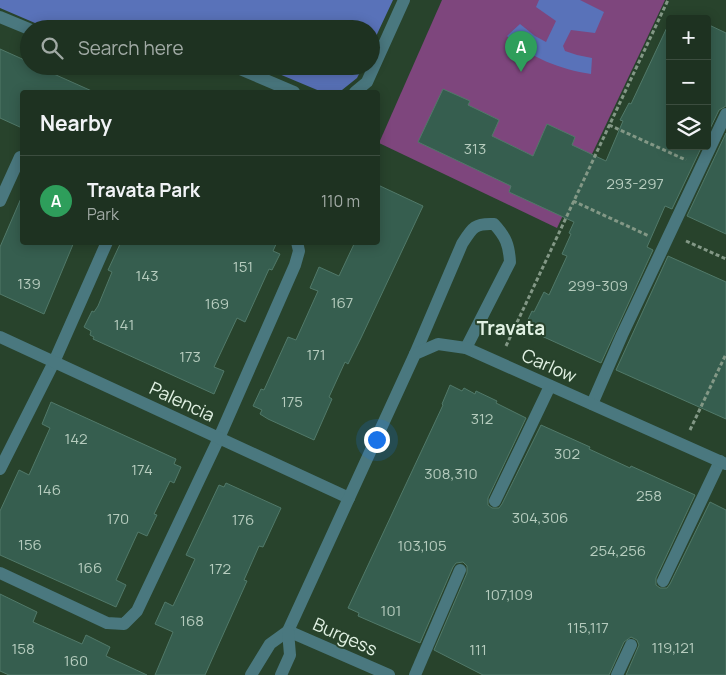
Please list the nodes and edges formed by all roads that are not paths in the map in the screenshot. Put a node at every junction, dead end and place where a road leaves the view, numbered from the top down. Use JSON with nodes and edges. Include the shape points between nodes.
{"nodes":[{"id":1,"x":404,"y":0,"type":"edge"},
{"id":2,"x":0,"y":17,"type":"edge"},
{"id":3,"x":20,"y":25,"type":"edge"},
{"id":4,"x":380,"y":53,"type":"edge"},
{"id":5,"x":254,"y":75,"type":"edge"},
{"id":6,"x":370,"y":75,"type":"edge"},
{"id":7,"x":289,"y":90,"type":"edge"},
{"id":8,"x":357,"y":90,"type":"edge"},
{"id":9,"x":726,"y":114,"type":"edge"},
{"id":10,"x":20,"y":157,"type":"dead end"},
{"id":11,"x":0,"y":201,"type":"edge"},
{"id":12,"x":106,"y":245,"type":"edge"},
{"id":13,"x":298,"y":245,"type":"edge"},
{"id":14,"x":0,"y":337,"type":"edge"},
{"id":15,"x":466,"y":348,"type":"junction"},
{"id":16,"x":416,"y":354,"type":"junction"},
{"id":17,"x":54,"y":362,"type":"junction"},
{"id":18,"x":550,"y":386,"type":"junction"},
{"id":19,"x":592,"y":404,"type":"junction"},
{"id":20,"x":219,"y":438,"type":"junction"},
{"id":21,"x":723,"y":463,"type":"edge"},
{"id":22,"x":0,"y":469,"type":"edge"},
{"id":23,"x":349,"y":498,"type":"junction"},
{"id":24,"x":495,"y":501,"type":"dead end"},
{"id":25,"x":460,"y":570,"type":"dead end"},
{"id":26,"x":0,"y":573,"type":"edge"},
{"id":27,"x":662,"y":581,"type":"dead end"},
{"id":28,"x":288,"y":631,"type":"junction"},
{"id":29,"x":631,"y":645,"type":"dead end"},
{"id":30,"x":251,"y":675,"type":"edge"},
{"id":31,"x":281,"y":675,"type":"edge"},
{"id":32,"x":388,"y":675,"type":"edge"},
{"id":33,"x":415,"y":675,"type":"edge"},
{"id":34,"x":617,"y":675,"type":"edge"}],
"edges":[{"from":1,"to":4,"type":"street"},
{"from":2,"to":3,"type":"street"},
{"from":5,"to":7,"type":"street"},
{"from":6,"to":8,"type":"street"},
{"from":9,"to":19,"type":"street"},
{"from":10,"to":11,"type":"street"},
{"from":12,"to":17,"type":"street"},
{"from":13,"to":20,"type":"street","via":[[295,265]]},
{"from":14,"to":17,"type":"street","name":"Palencia"},
{"from":15,"to":16,"type":"street","name":"Carlow","via":[[438,344]]},
{"from":15,"to":16,"type":"street","via":[[510,262],[509,246],[494,224],[481,224],[470,231],[462,244]]},
{"from":15,"to":18,"type":"street","name":"Carlow"},
{"from":16,"to":23,"type":"street"},
{"from":17,"to":20,"type":"street","name":"Palencia"},
{"from":17,"to":22,"type":"street"},
{"from":18,"to":19,"type":"street","name":"Carlow"},
{"from":18,"to":24,"type":"street"},
{"from":19,"to":21,"type":"street","name":"Carlow"},
{"from":20,"to":23,"type":"street","name":"Palencia"},
{"from":20,"to":26,"type":"street","via":[[137,611],[124,624],[107,623]]},
{"from":21,"to":27,"type":"street"},
{"from":23,"to":28,"type":"street"},
{"from":25,"to":33,"type":"street"},
{"from":28,"to":30,"type":"street","via":[[270,644]]},
{"from":28,"to":31,"type":"street","via":[[290,655]]},
{"from":28,"to":32,"type":"street","name":"Burgess"},
{"from":29,"to":34,"type":"street"}]}
